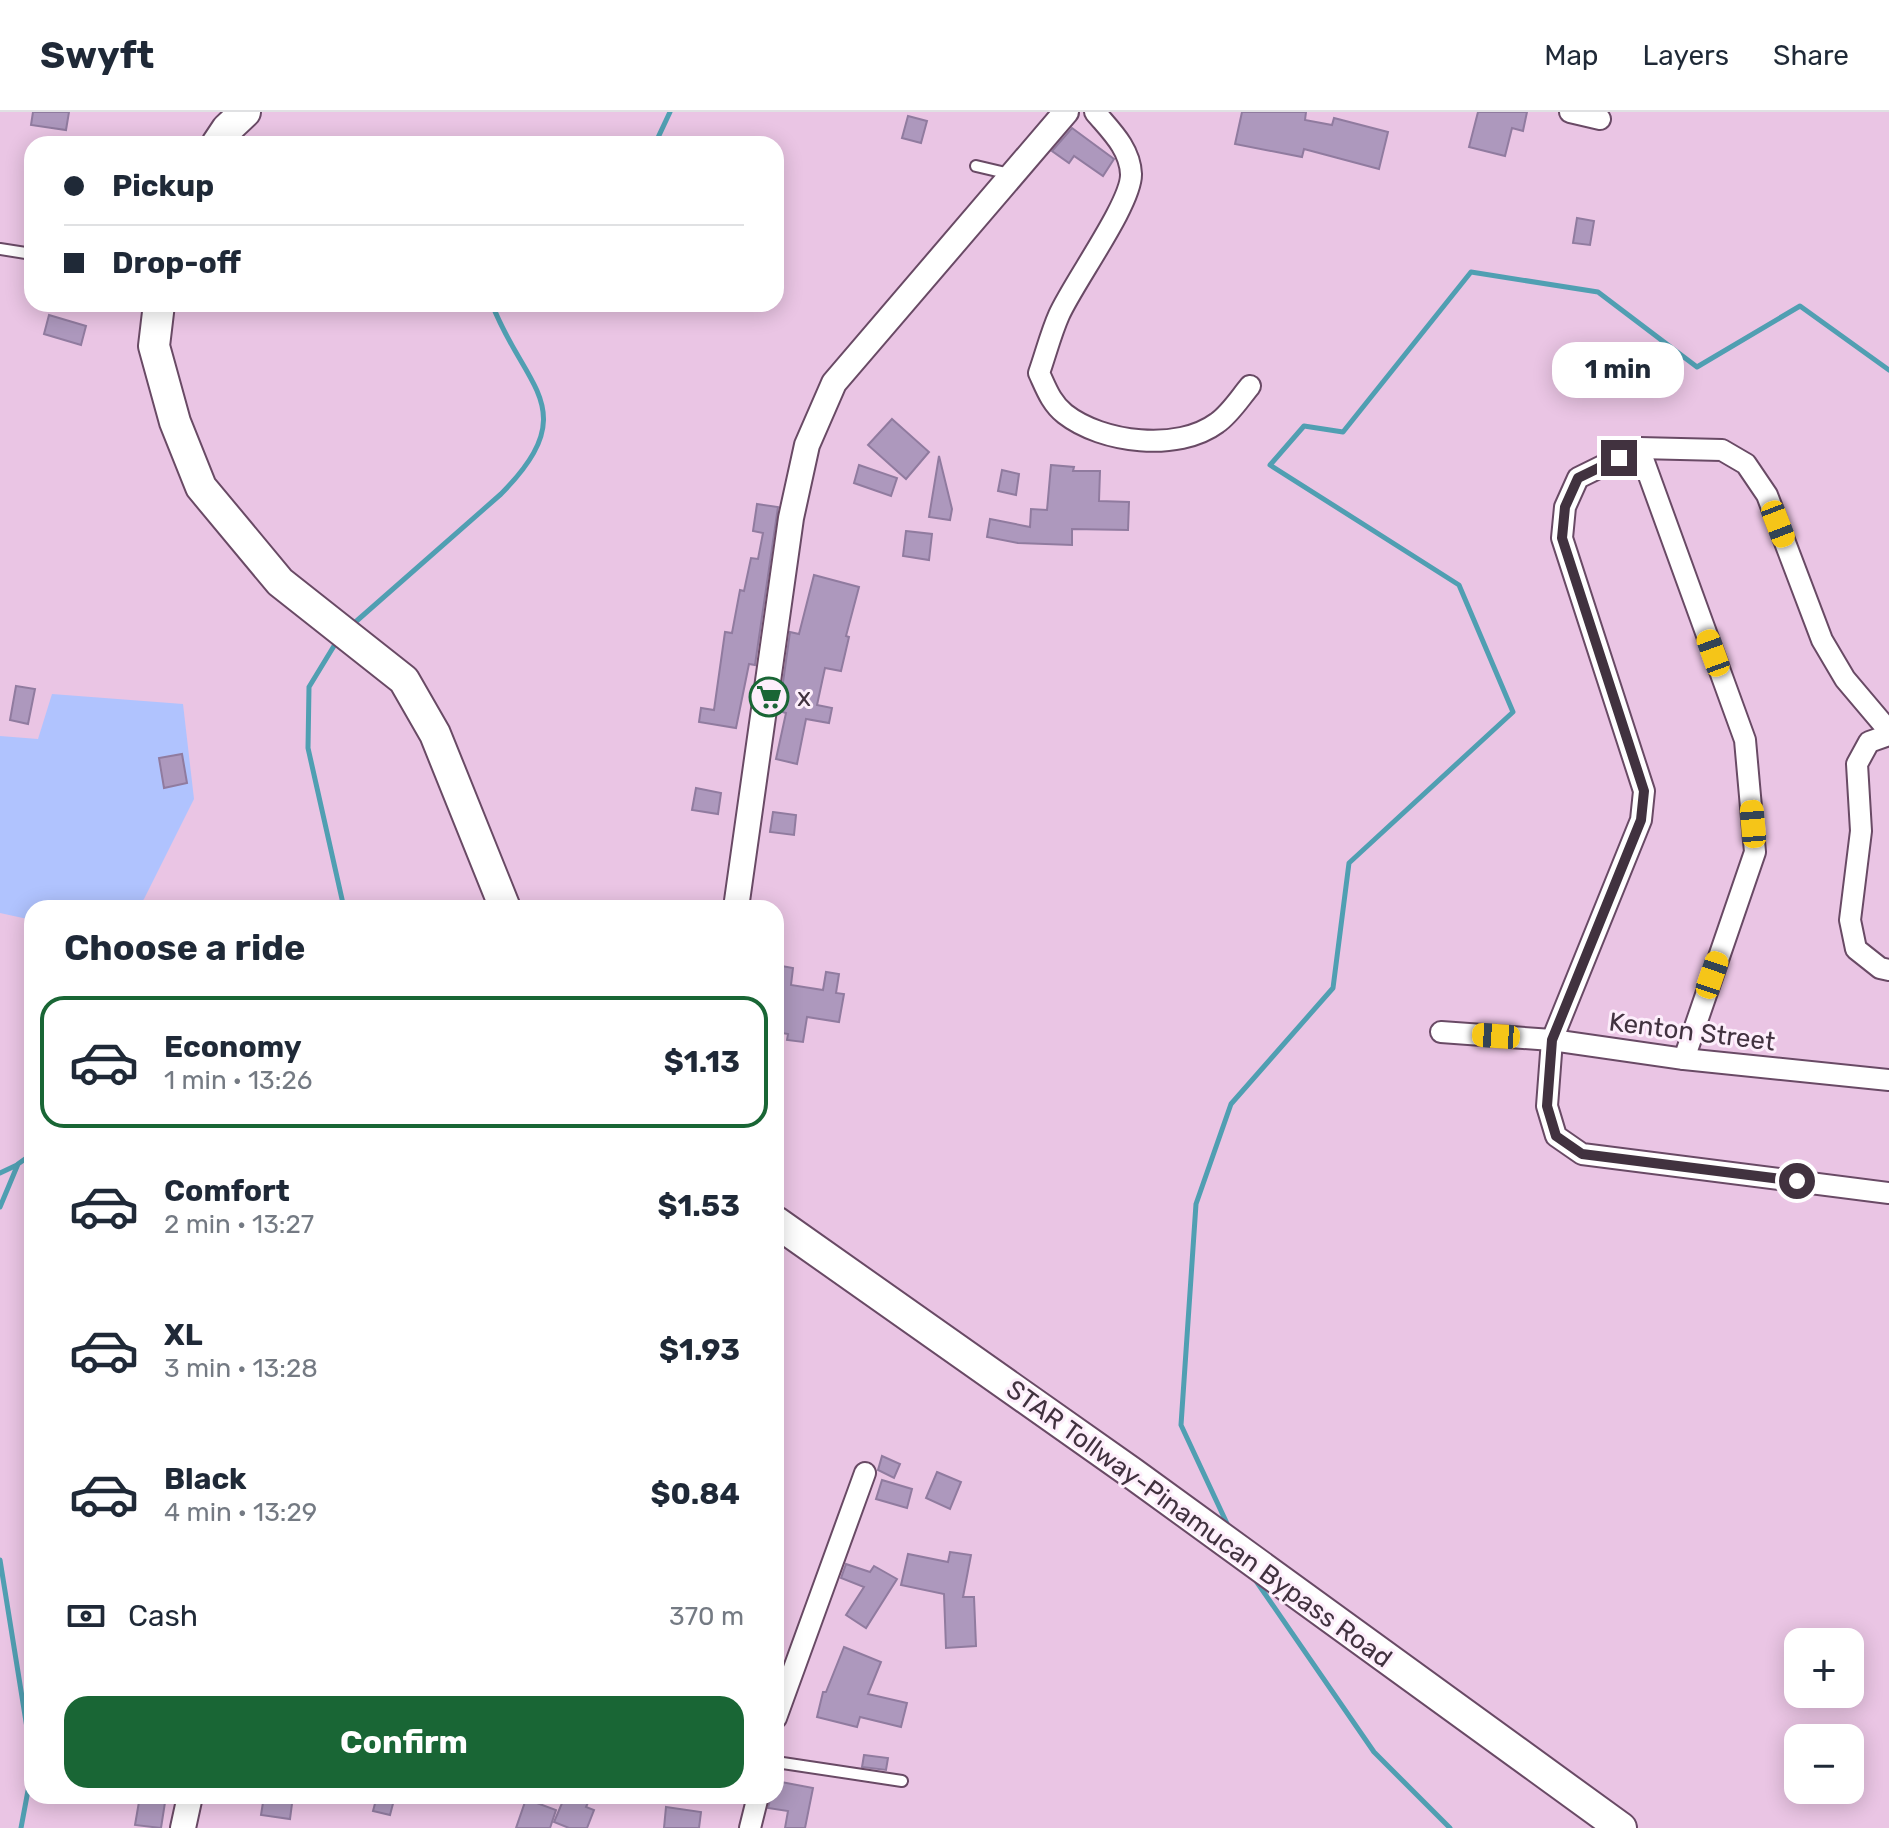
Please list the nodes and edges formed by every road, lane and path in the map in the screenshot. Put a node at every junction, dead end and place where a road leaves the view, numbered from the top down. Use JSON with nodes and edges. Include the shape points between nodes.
{"nodes":[{"id":1,"x":245,"y":112,"type":"edge"},
{"id":2,"x":1066,"y":112,"type":"edge"},
{"id":3,"x":1095,"y":112,"type":"edge"},
{"id":4,"x":1570,"y":112,"type":"edge"},
{"id":5,"x":1600,"y":119,"type":"dead end"},
{"id":6,"x":222,"y":136,"type":"edge"},
{"id":7,"x":976,"y":166,"type":"dead end"},
{"id":8,"x":1012,"y":174,"type":"junction"},
{"id":9,"x":0,"y":249,"type":"edge"},
{"id":10,"x":24,"y":253,"type":"edge"},
{"id":11,"x":158,"y":312,"type":"edge"},
{"id":12,"x":1250,"y":386,"type":"dead end"},
{"id":13,"x":1639,"y":448,"type":"junction"},
{"id":14,"x":1889,"y":733,"type":"edge"},
{"id":15,"x":502,"y":900,"type":"edge"},
{"id":16,"x":737,"y":900,"type":"edge"},
{"id":17,"x":1889,"y":970,"type":"edge"},
{"id":18,"x":1441,"y":1032,"type":"dead end"},
{"id":19,"x":1552,"y":1040,"type":"junction"},
{"id":20,"x":1684,"y":1059,"type":"junction"},
{"id":21,"x":1889,"y":1080,"type":"edge"},
{"id":22,"x":1889,"y":1193,"type":"edge"},
{"id":23,"x":784,"y":1228,"type":"edge"},
{"id":24,"x":865,"y":1473,"type":"dead end"},
{"id":25,"x":784,"y":1696,"type":"edge"},
{"id":26,"x":784,"y":1763,"type":"edge"},
{"id":27,"x":902,"y":1781,"type":"dead end"},
{"id":28,"x":188,"y":1804,"type":"edge"},
{"id":29,"x":756,"y":1804,"type":"edge"},
{"id":30,"x":183,"y":1828,"type":"edge"},
{"id":31,"x":750,"y":1828,"type":"edge"},
{"id":32,"x":1621,"y":1828,"type":"edge"}],
"edges":[{"from":1,"to":6,"type":"main road"},
{"from":2,"to":8,"type":"street"},
{"from":3,"to":12,"type":"street","via":[[1129,157],[1132,177],[1059,314],[1039,373],[1049,396],[1065,414],[1094,431],[1143,441],[1189,437],[1218,423]]},
{"from":4,"to":5,"type":"street"},
{"from":7,"to":8,"type":"lane"},
{"from":8,"to":16,"type":"street","via":[[834,383],[807,445],[791,518]]},
{"from":9,"to":10,"type":"lane"},
{"from":11,"to":15,"type":"main road","via":[[154,346],[175,422],[201,487],[280,582],[404,680],[435,734]]},
{"from":13,"to":14,"type":"street","via":[[1722,450],[1746,464],[1767,495],[1822,640],[1845,679]]},
{"from":13,"to":19,"type":"street","via":[[1578,478],[1565,507],[1562,538],[1644,791],[1641,820]]},
{"from":13,"to":20,"type":"street","via":[[1745,740],[1755,852]]},
{"from":14,"to":17,"type":"street","via":[[1869,742],[1857,764],[1861,831],[1850,920],[1856,949]]},
{"from":18,"to":19,"type":"street","name":"Kenton Street"},
{"from":19,"to":20,"type":"street","name":"Kenton Street"},
{"from":19,"to":22,"type":"street","via":[[1547,1106],[1556,1136],[1582,1154]]},
{"from":20,"to":21,"type":"street","name":"Kenton Street"},
{"from":23,"to":32,"type":"main road","name":"STAR Tollway-Pinamucan Bypass Road"},
{"from":24,"to":25,"type":"street"},
{"from":26,"to":27,"type":"lane"},
{"from":28,"to":30,"type":"street"},
{"from":29,"to":31,"type":"street"}]}
